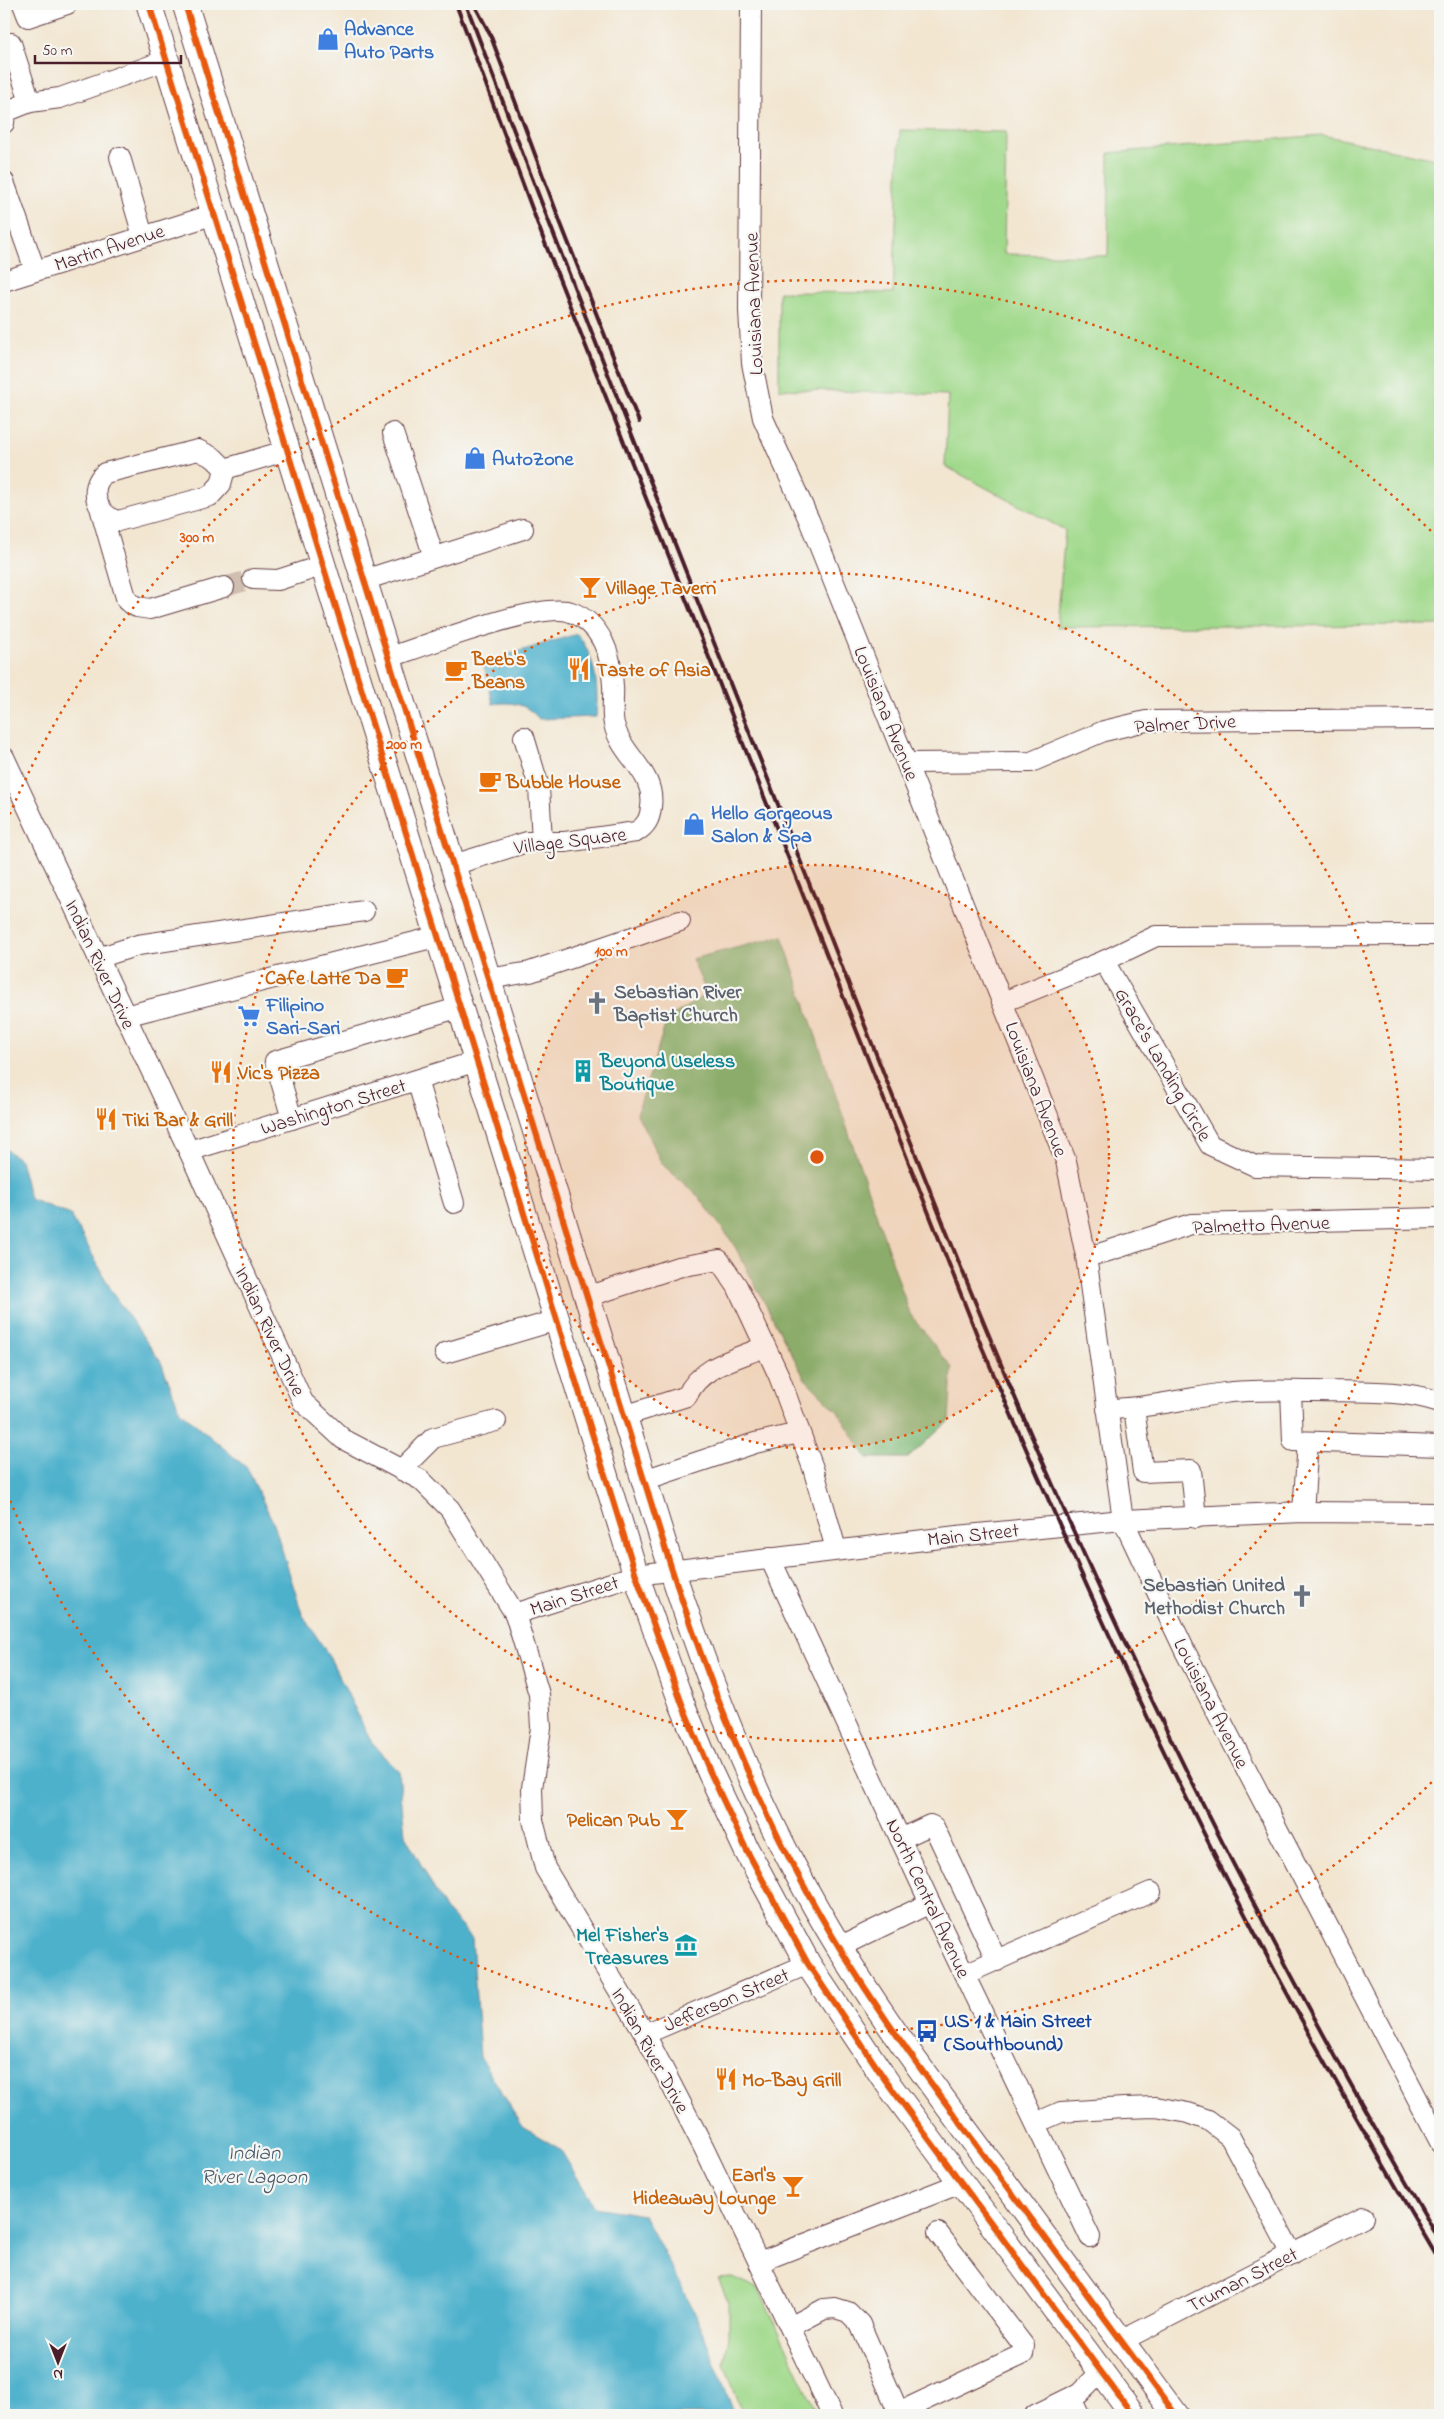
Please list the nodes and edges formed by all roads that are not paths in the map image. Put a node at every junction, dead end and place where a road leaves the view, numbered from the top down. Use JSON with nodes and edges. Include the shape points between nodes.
{"nodes":[{"id":1,"x":24,"y":4,"type":"edge"},
{"id":2,"x":67,"y":4,"type":"edge"},
{"id":3,"x":149,"y":4,"type":"edge"},
{"id":4,"x":185,"y":4,"type":"edge"},
{"id":5,"x":751,"y":4,"type":"edge"},
{"id":6,"x":11,"y":43,"type":"dead end"},
{"id":7,"x":167,"y":60,"type":"junction"},
{"id":8,"x":30,"y":102,"type":"junction"},
{"id":9,"x":4,"y":123,"type":"edge"},
{"id":10,"x":120,"y":157,"type":"dead end"},
{"id":11,"x":4,"y":182,"type":"edge"},
{"id":12,"x":215,"y":214,"type":"junction"},
{"id":13,"x":143,"y":236,"type":"junction"},
{"id":14,"x":266,"y":263,"type":"junction"},
{"id":15,"x":36,"y":270,"type":"junction"},
{"id":16,"x":4,"y":281,"type":"edge"},
{"id":17,"x":392,"y":433,"type":"dead end"},
{"id":18,"x":288,"y":450,"type":"junction"},
{"id":19,"x":225,"y":469,"type":"junction"},
{"id":20,"x":101,"y":511,"type":"junction"},
{"id":21,"x":523,"y":529,"type":"dead end"},
{"id":22,"x":434,"y":557,"type":"junction"},
{"id":23,"x":324,"y":566,"type":"junction"},
{"id":24,"x":364,"y":580,"type":"junction"},
{"id":25,"x":255,"y":583,"type":"tunnel mouth"},
{"id":26,"x":227,"y":591,"type":"tunnel mouth"},
{"id":27,"x":388,"y":658,"type":"junction"},
{"id":28,"x":1440,"y":719,"type":"edge"},
{"id":29,"x":524,"y":737,"type":"dead end"},
{"id":30,"x":4,"y":757,"type":"edge"},
{"id":31,"x":908,"y":763,"type":"junction"},
{"id":32,"x":542,"y":842,"type":"junction"},
{"id":33,"x":453,"y":865,"type":"junction"},
{"id":34,"x":364,"y":911,"type":"dead end"},
{"id":35,"x":680,"y":921,"type":"dead end"},
{"id":36,"x":1440,"y":935,"type":"edge"},
{"id":37,"x":440,"y":939,"type":"junction"},
{"id":38,"x":98,"y":958,"type":"junction"},
{"id":39,"x":1104,"y":962,"type":"junction"},
{"id":40,"x":488,"y":979,"type":"junction"},
{"id":41,"x":1004,"y":1002,"type":"junction"},
{"id":42,"x":461,"y":1007,"type":"junction"},
{"id":43,"x":125,"y":1016,"type":"junction"},
{"id":44,"x":478,"y":1061,"type":"junction"},
{"id":45,"x":417,"y":1080,"type":"junction"},
{"id":46,"x":528,"y":1105,"type":"junction"},
{"id":47,"x":292,"y":1119,"type":"junction"},
{"id":48,"x":189,"y":1151,"type":"junction"},
{"id":49,"x":1440,"y":1169,"type":"edge"},
{"id":50,"x":454,"y":1203,"type":"dead end"},
{"id":51,"x":1440,"y":1218,"type":"edge"},
{"id":52,"x":1086,"y":1256,"type":"junction"},
{"id":53,"x":587,"y":1297,"type":"junction"},
{"id":54,"x":557,"y":1320,"type":"junction"},
{"id":55,"x":764,"y":1346,"type":"junction"},
{"id":56,"x":445,"y":1353,"type":"dead end"},
{"id":57,"x":1291,"y":1391,"type":"junction"},
{"id":58,"x":1440,"y":1402,"type":"edge"},
{"id":59,"x":1134,"y":1408,"type":"junction"},
{"id":60,"x":1107,"y":1409,"type":"junction"},
{"id":61,"x":624,"y":1416,"type":"junction"},
{"id":62,"x":496,"y":1421,"type":"dead end"},
{"id":63,"x":799,"y":1433,"type":"junction"},
{"id":64,"x":1308,"y":1442,"type":"junction"},
{"id":65,"x":1440,"y":1446,"type":"edge"},
{"id":66,"x":402,"y":1470,"type":"junction"},
{"id":67,"x":644,"y":1480,"type":"junction"},
{"id":68,"x":1303,"y":1512,"type":"junction"},
{"id":69,"x":1440,"y":1513,"type":"edge"},
{"id":70,"x":1196,"y":1518,"type":"junction"},
{"id":71,"x":1123,"y":1520,"type":"junction"},
{"id":72,"x":836,"y":1549,"type":"junction"},
{"id":73,"x":770,"y":1558,"type":"junction"},
{"id":74,"x":672,"y":1570,"type":"junction"},
{"id":75,"x":636,"y":1574,"type":"junction"},
{"id":76,"x":515,"y":1614,"type":"junction"},
{"id":77,"x":900,"y":1839,"type":"junction"},
{"id":78,"x":1152,"y":1892,"type":"dead end"},
{"id":79,"x":930,"y":1902,"type":"junction"},
{"id":80,"x":838,"y":1947,"type":"junction"},
{"id":81,"x":997,"y":1960,"type":"junction"},
{"id":82,"x":808,"y":1964,"type":"junction"},
{"id":83,"x":965,"y":1974,"type":"junction"},
{"id":84,"x":645,"y":2034,"type":"junction"},
{"id":85,"x":1036,"y":2123,"type":"junction"},
{"id":86,"x":1440,"y":2142,"type":"edge"},
{"id":87,"x":961,"y":2183,"type":"junction"},
{"id":88,"x":1363,"y":2217,"type":"dead end"},
{"id":89,"x":938,"y":2232,"type":"dead end"},
{"id":90,"x":1090,"y":2237,"type":"dead end"},
{"id":91,"x":1292,"y":2254,"type":"junction"},
{"id":92,"x":759,"y":2262,"type":"junction"},
{"id":93,"x":1053,"y":2307,"type":"junction"},
{"id":94,"x":790,"y":2327,"type":"junction"},
{"id":95,"x":1121,"y":2341,"type":"junction"},
{"id":96,"x":1101,"y":2372,"type":"junction"},
{"id":97,"x":1075,"y":2406,"type":"edge"},
{"id":98,"x":1170,"y":2407,"type":"edge"},
{"id":99,"x":896,"y":2414,"type":"edge"},
{"id":100,"x":832,"y":2415,"type":"edge"},
{"id":101,"x":1035,"y":2415,"type":"edge"},
{"id":102,"x":1133,"y":2415,"type":"edge"}],
"edges":[{"from":1,"to":2,"type":"street","via":[[28,17]]},
{"from":3,"to":7,"type":"main road"},
{"from":4,"to":14,"type":"main road"},
{"from":5,"to":31,"type":"street","name":"Louisiana Avenue","via":[[749,310],[752,363],[763,418],[809,520]]},
{"from":6,"to":8,"type":"street"},
{"from":7,"to":8,"type":"street","via":[[60,98]]},
{"from":7,"to":12,"type":"main road"},
{"from":8,"to":9,"type":"street","via":[[5,112]]},
{"from":10,"to":13,"type":"street"},
{"from":11,"to":15,"type":"street"},
{"from":12,"to":13,"type":"street","name":"Martin Avenue"},
{"from":12,"to":14,"type":"main road","via":[[236,228]]},
{"from":12,"to":18,"type":"main road"},
{"from":13,"to":15,"type":"street","name":"Martin Avenue"},
{"from":14,"to":24,"type":"main road"},
{"from":15,"to":16,"type":"street","name":"Martin Avenue"},
{"from":17,"to":22,"type":"street"},
{"from":18,"to":19,"type":"street"},
{"from":18,"to":23,"type":"main road"},
{"from":19,"to":20,"type":"street","via":[[221,484],[210,496],[118,521],[107,518]]},
{"from":19,"to":20,"type":"street","via":[[214,458],[198,450],[105,473],[96,480],[95,489]]},
{"from":20,"to":26,"type":"street","via":[[127,601],[150,610]]},
{"from":21,"to":22,"type":"street"},
{"from":22,"to":24,"type":"street"},
{"from":23,"to":25,"type":"street","via":[[278,580]]},
{"from":23,"to":37,"type":"main road"},
{"from":24,"to":27,"type":"main road"},
{"from":27,"to":32,"type":"street","name":"Village Square","via":[[538,611],[568,611],[581,617],[598,632],[610,660],[613,722],[626,750],[647,778],[652,790],[651,812],[645,825],[636,832]]},
{"from":27,"to":33,"type":"main road"},
{"from":28,"to":31,"type":"street","name":"Palmer Drive","via":[[1146,721],[1104,731],[1031,762]]},
{"from":29,"to":32,"type":"street","via":[[539,787]]},
{"from":30,"to":38,"type":"street","name":"Indian River Drive"},
{"from":31,"to":41,"type":"street","name":"Louisiana Avenue"},
{"from":32,"to":33,"type":"street","name":"Village Square","via":[[527,842]]},
{"from":33,"to":40,"type":"main road"},
{"from":34,"to":38,"type":"street","via":[[138,945]]},
{"from":35,"to":40,"type":"street","via":[[530,972]]},
{"from":36,"to":39,"type":"street","via":[[1156,936]]},
{"from":37,"to":40,"type":"main road","via":[[465,968]]},
{"from":37,"to":42,"type":"main road"},
{"from":37,"to":43,"type":"street"},
{"from":38,"to":43,"type":"street","name":"Indian River Drive"},
{"from":39,"to":41,"type":"street"},
{"from":39,"to":49,"type":"street","name":"Grace's Landing Circle","via":[[1210,1145],[1255,1166]]},
{"from":40,"to":46,"type":"main road"},
{"from":41,"to":52,"type":"street","name":"Louisiana Avenue","via":[[1066,1161]]},
{"from":42,"to":44,"type":"main road"},
{"from":42,"to":47,"type":"street","via":[[275,1061]]},
{"from":43,"to":48,"type":"street","name":"Indian River Drive"},
{"from":44,"to":45,"type":"street","name":"Washington Street"},
{"from":44,"to":46,"type":"main road","via":[[497,1072]]},
{"from":44,"to":54,"type":"main road"},
{"from":45,"to":47,"type":"street","name":"Washington Street"},
{"from":45,"to":50,"type":"street"},
{"from":46,"to":53,"type":"main road"},
{"from":47,"to":48,"type":"street","name":"Washington Street"},
{"from":48,"to":66,"type":"street","name":"Indian River Drive","via":[[303,1402],[343,1440]]},
{"from":51,"to":52,"type":"street","name":"Palmetto Avenue","via":[[1191,1224]]},
{"from":52,"to":60,"type":"street","name":"Louisiana Avenue"},
{"from":53,"to":55,"type":"street","via":[[678,1267],[719,1260],[737,1286]]},
{"from":53,"to":61,"type":"main road"},
{"from":54,"to":56,"type":"street"},
{"from":54,"to":75,"type":"main road"},
{"from":55,"to":61,"type":"street","via":[[712,1368],[692,1385],[687,1396]]},
{"from":55,"to":63,"type":"street","via":[[779,1376]]},
{"from":57,"to":58,"type":"street","via":[[1376,1392],[1421,1396]]},
{"from":57,"to":59,"type":"street","via":[[1227,1393]]},
{"from":57,"to":64,"type":"street","via":[[1293,1441]]},
{"from":59,"to":60,"type":"street"},
{"from":59,"to":70,"type":"street","via":[[1143,1472],[1191,1470]]},
{"from":60,"to":71,"type":"street","name":"Louisiana Avenue"},
{"from":61,"to":67,"type":"main road"},
{"from":62,"to":66,"type":"street","via":[[433,1438]]},
{"from":63,"to":67,"type":"street","via":[[755,1443]]},
{"from":63,"to":72,"type":"street","via":[[813,1468]]},
{"from":64,"to":65,"type":"street"},
{"from":64,"to":68,"type":"street"},
{"from":66,"to":76,"type":"street","name":"Indian River Drive","via":[[421,1480],[450,1509]]},
{"from":67,"to":74,"type":"main road"},
{"from":68,"to":69,"type":"street","name":"Main Street"},
{"from":68,"to":70,"type":"street","name":"Main Street"},
{"from":70,"to":71,"type":"street","name":"Main Street"},
{"from":71,"to":72,"type":"street","name":"Main Street"},
{"from":71,"to":86,"type":"street","name":"Louisiana Avenue","via":[[1185,1651]]},
{"from":72,"to":73,"type":"street","name":"Main Street"},
{"from":73,"to":74,"type":"street","name":"Main Street"},
{"from":73,"to":77,"type":"street","name":"North Central Avenue"},
{"from":74,"to":75,"type":"street","name":"Main Street"},
{"from":74,"to":80,"type":"main road","via":[[710,1682],[735,1742],[796,1873]]},
{"from":75,"to":76,"type":"street","name":"Main Street"},
{"from":75,"to":82,"type":"main road","via":[[710,1772],[746,1849]]},
{"from":76,"to":84,"type":"street","name":"Indian River Drive","via":[[539,1694],[541,1728],[532,1788],[533,1820],[545,1868]]},
{"from":77,"to":79,"type":"street","name":"North Central Avenue"},
{"from":77,"to":81,"type":"street","via":[[930,1824],[934,1827]]},
{"from":78,"to":81,"type":"street"},
{"from":79,"to":80,"type":"street"},
{"from":79,"to":83,"type":"street","name":"North Central Avenue"},
{"from":80,"to":95,"type":"main road","via":[[919,2068]]},
{"from":81,"to":83,"type":"street"},
{"from":82,"to":84,"type":"street","name":"Jefferson Street"},
{"from":82,"to":87,"type":"main road","via":[[886,2081]]},
{"from":83,"to":85,"type":"street","name":"North Central Avenue"},
{"from":84,"to":92,"type":"street","name":"Indian River Drive"},
{"from":85,"to":90,"type":"street","name":"North Central Avenue"},
{"from":85,"to":91,"type":"street","via":[[1061,2112],[1156,2107],[1208,2120],[1230,2137]]},
{"from":87,"to":92,"type":"street"},
{"from":87,"to":93,"type":"main road"},
{"from":88,"to":91,"type":"street","name":"Truman Street"},
{"from":89,"to":99,"type":"street","via":[[1024,2346],[1023,2354]]},
{"from":91,"to":95,"type":"street","name":"Truman Street"},
{"from":92,"to":94,"type":"street","name":"Indian River Drive"},
{"from":93,"to":95,"type":"main road","via":[[1083,2326]]},
{"from":93,"to":96,"type":"main road"},
{"from":94,"to":99,"type":"street","via":[[824,2309],[848,2312],[860,2324]]},
{"from":94,"to":100,"type":"street","name":"Indian River Drive"},
{"from":95,"to":98,"type":"main road"},
{"from":96,"to":97,"type":"street","via":[[1080,2394]]},
{"from":96,"to":98,"type":"main road","via":[[1114,2371],[1125,2375]]},
{"from":96,"to":102,"type":"main road"},
{"from":97,"to":101,"type":"street"}]}
